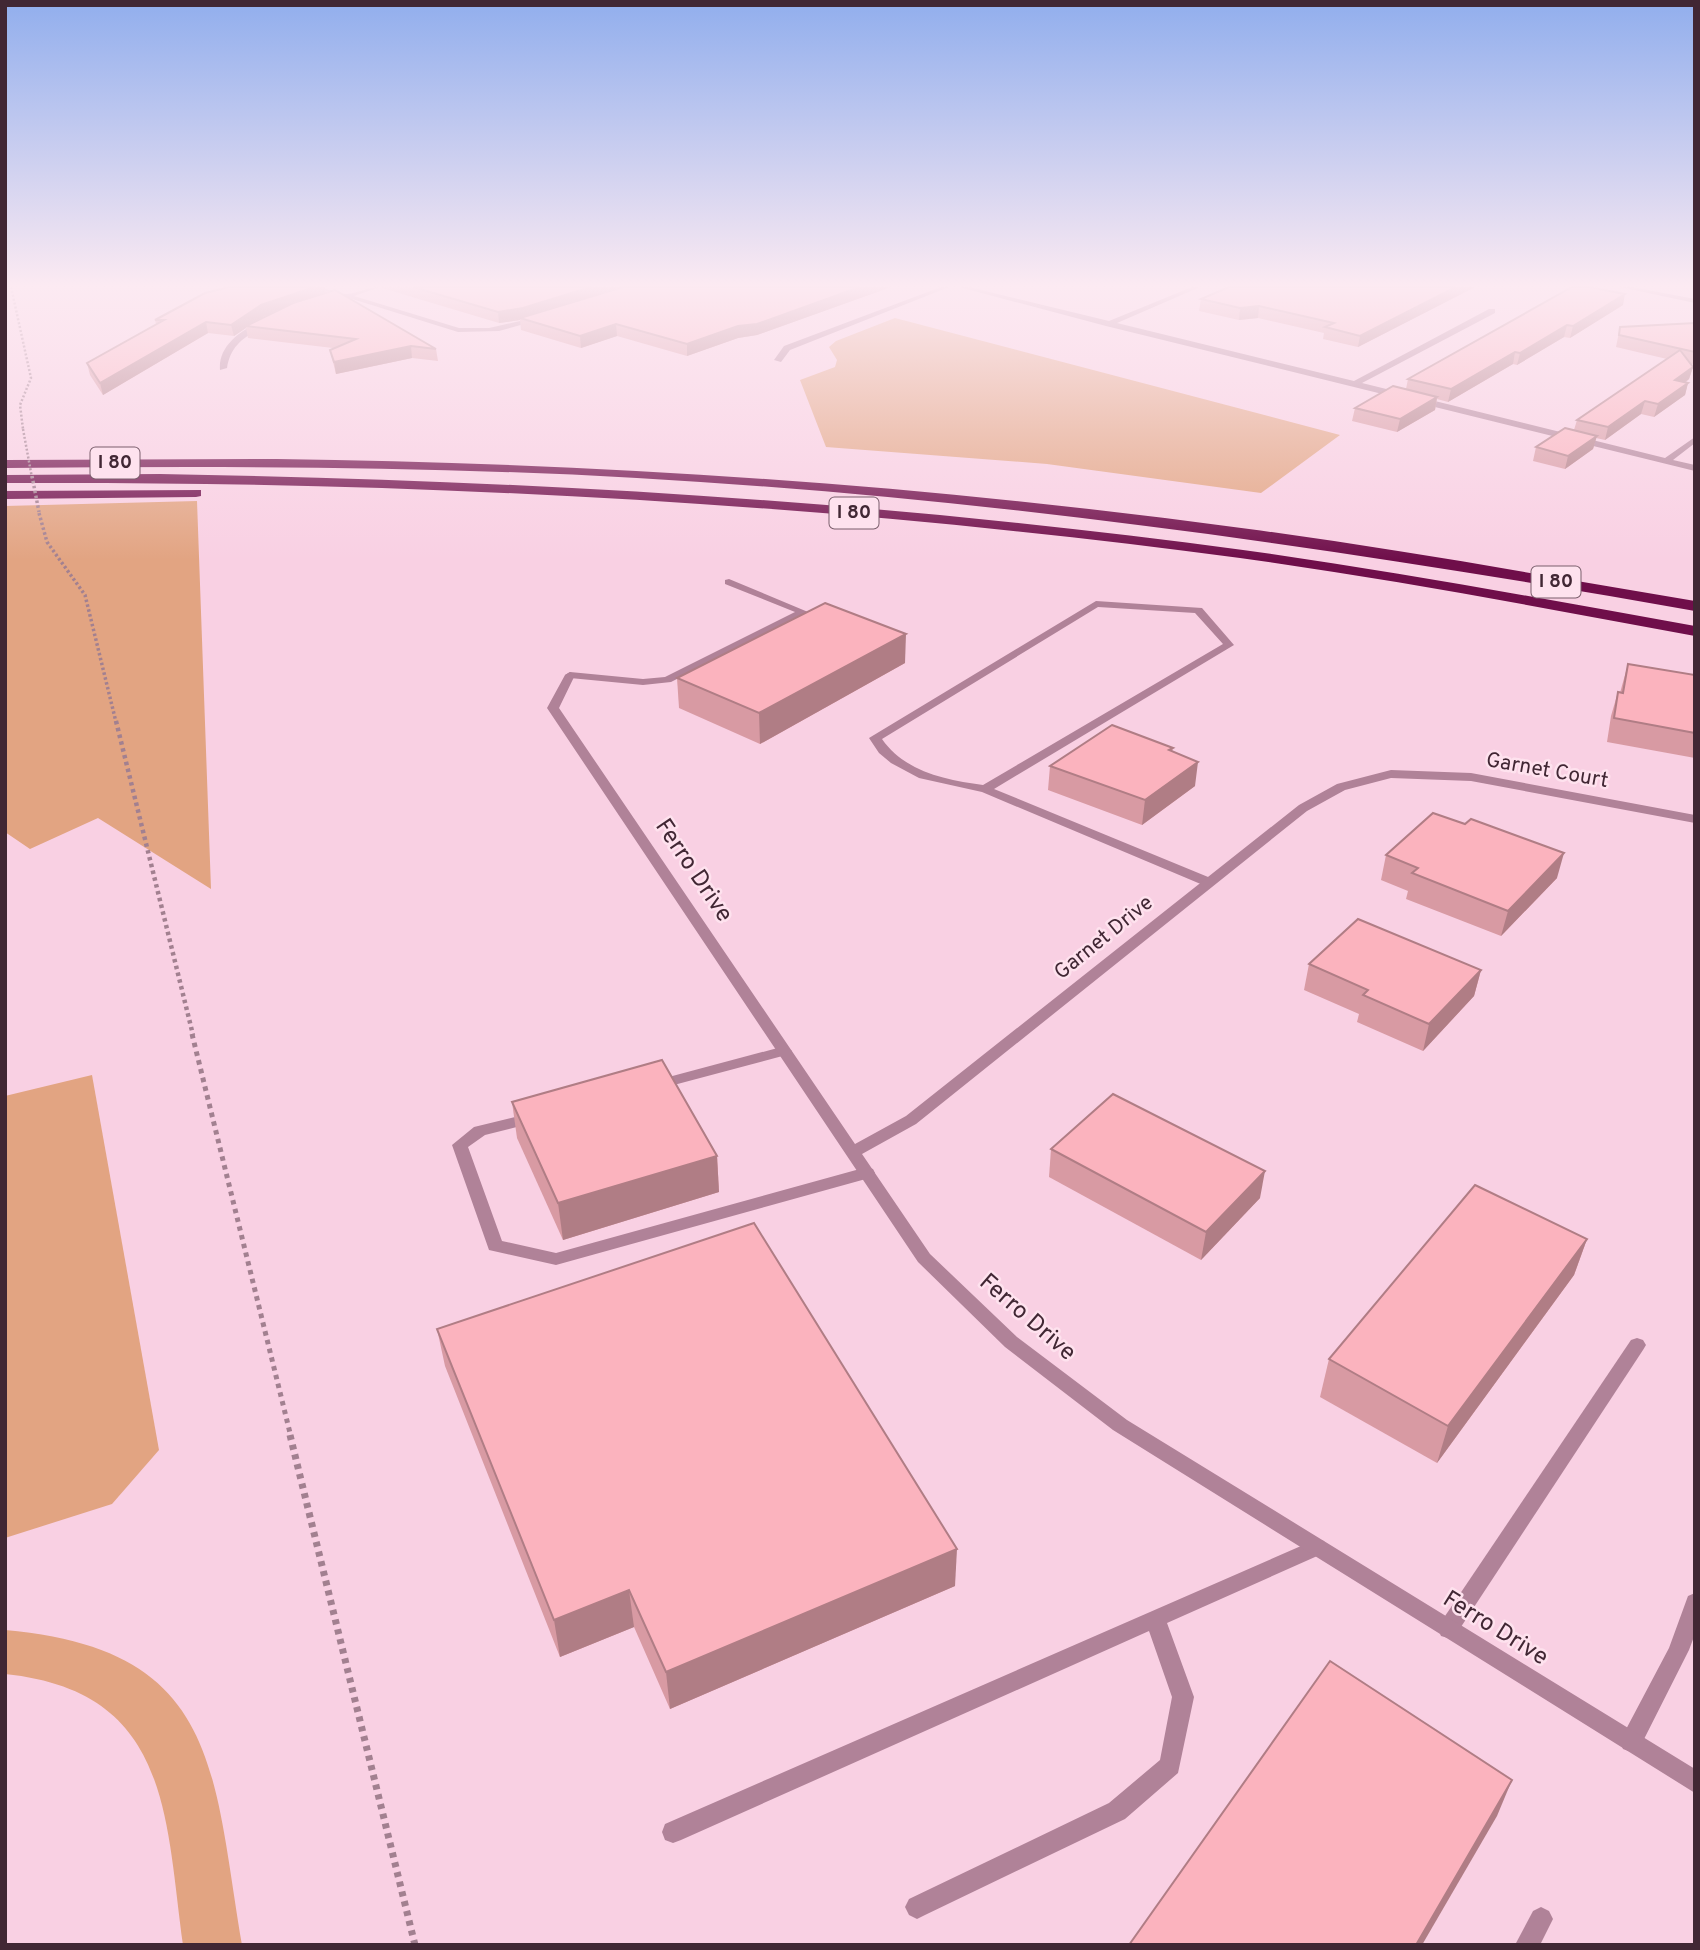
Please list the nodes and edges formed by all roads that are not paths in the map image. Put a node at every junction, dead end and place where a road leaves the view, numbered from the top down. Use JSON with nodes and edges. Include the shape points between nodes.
{"nodes":[{"id":1,"x":1330,"y":378,"type":"edge"},
{"id":2,"x":1366,"y":378,"type":"edge"},
{"id":3,"x":1355,"y":384,"type":"junction"},
{"id":4,"x":1695,"y":439,"type":"edge"},
{"id":5,"x":5,"y":452,"type":"edge"},
{"id":6,"x":1666,"y":461,"type":"junction"},
{"id":7,"x":224,"y":462,"type":"junction"},
{"id":8,"x":5,"y":464,"type":"edge"},
{"id":9,"x":1695,"y":468,"type":"edge"},
{"id":10,"x":5,"y":480,"type":"edge"},
{"id":11,"x":5,"y":495,"type":"edge"},
{"id":12,"x":700,"y":501,"type":"junction"},
{"id":13,"x":729,"y":582,"type":"dead end"},
{"id":14,"x":1695,"y":606,"type":"edge"},
{"id":15,"x":1695,"y":631,"type":"edge"},
{"id":16,"x":1391,"y":774,"type":"joint"},
{"id":17,"x":985,"y":789,"type":"junction"},
{"id":18,"x":1695,"y":819,"type":"edge"},
{"id":19,"x":1208,"y":882,"type":"junction"},
{"id":20,"x":785,"y":1051,"type":"junction"},
{"id":21,"x":639,"y":1089,"type":"edge"},
{"id":22,"x":546,"y":1113,"type":"edge"},
{"id":23,"x":853,"y":1152,"type":"junction"},
{"id":24,"x":867,"y":1173,"type":"junction"},
{"id":25,"x":1637,"y":1345,"type":"dead end"},
{"id":26,"x":1317,"y":1548,"type":"junction"},
{"id":27,"x":1695,"y":1602,"type":"edge"},
{"id":28,"x":1155,"y":1619,"type":"junction"},
{"id":29,"x":1448,"y":1629,"type":"junction"},
{"id":30,"x":1630,"y":1742,"type":"junction"},
{"id":31,"x":1695,"y":1782,"type":"edge"},
{"id":32,"x":673,"y":1832,"type":"dead end"},
{"id":33,"x":916,"y":1907,"type":"dead end"},
{"id":34,"x":1541,"y":1919,"type":"dead end"},
{"id":35,"x":1527,"y":1945,"type":"edge"}],
"edges":[{"from":1,"to":3,"type":"street"},
{"from":2,"to":3,"type":"street"},
{"from":3,"to":6,"type":"street"},
{"from":4,"to":6,"type":"street"},
{"from":5,"to":7,"type":"highway"},
{"from":6,"to":9,"type":"street"},
{"from":7,"to":8,"type":"highway","number":"I 80"},
{"from":7,"to":14,"type":"highway","number":"I 80","via":[[533,469],[882,493],[1309,542]]},
{"from":10,"to":12,"type":"highway","number":"I 80","via":[[352,481]]},
{"from":11,"to":12,"type":"highway","via":[[296,491]]},
{"from":12,"to":15,"type":"highway","number":"I 80","via":[[1039,530],[1244,555]]},
{"from":13,"to":20,"type":"street","name":"Ferro Drive","via":[[803,612],[667,680],[570,675],[553,708]]},
{"from":16,"to":18,"type":"street","name":"Garnet Court","via":[[1471,777]]},
{"from":16,"to":19,"type":"street","name":"Garnet Drive","via":[[1341,787],[1303,808]]},
{"from":17,"to":17,"type":"street","via":[[1159,686],[1229,645],[1198,610],[1096,604],[874,738],[884,755],[946,784]]},
{"from":17,"to":19,"type":"street"},
{"from":19,"to":23,"type":"street","name":"Garnet Drive","via":[[911,1120]]},
{"from":20,"to":21,"type":"street"},
{"from":20,"to":23,"type":"street","name":"Ferro Drive"},
{"from":22,"to":24,"type":"street","via":[[480,1131],[460,1145],[495,1246],[556,1259]]},
{"from":23,"to":24,"type":"street","name":"Ferro Drive"},
{"from":24,"to":26,"type":"street","name":"Ferro Drive","via":[[924,1258],[1010,1342],[1119,1425]]},
{"from":25,"to":29,"type":"street"},
{"from":26,"to":28,"type":"street"},
{"from":26,"to":29,"type":"street","name":"Ferro Drive"},
{"from":27,"to":30,"type":"street","via":[[1679,1650]]},
{"from":28,"to":32,"type":"street"},
{"from":28,"to":33,"type":"street","via":[[1183,1697],[1170,1766],[1117,1811]]},
{"from":29,"to":30,"type":"street","name":"Ferro Drive"},
{"from":30,"to":31,"type":"street","name":"Ferro Drive"},
{"from":34,"to":35,"type":"street"}]}
